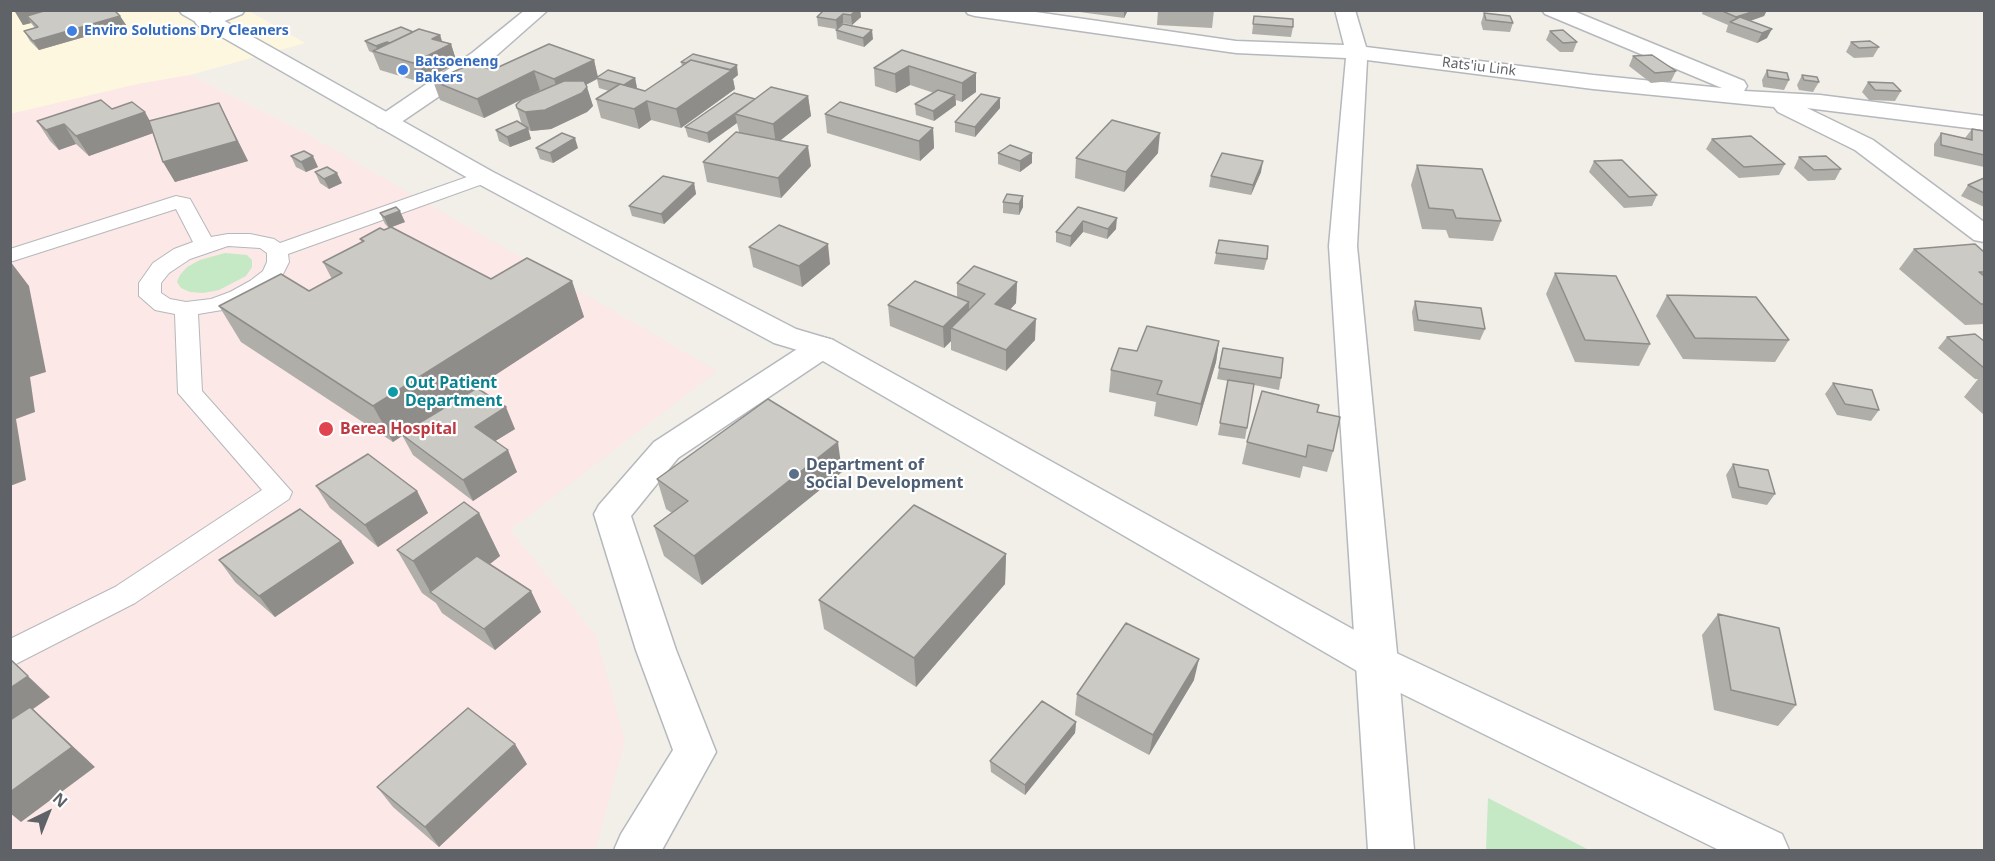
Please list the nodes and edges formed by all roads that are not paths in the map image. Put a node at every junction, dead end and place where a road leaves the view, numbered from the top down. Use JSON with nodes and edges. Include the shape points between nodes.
{"nodes":[{"id":1,"x":235,"y":10,"type":"edge"},
{"id":2,"x":538,"y":10,"type":"edge"},
{"id":3,"x":975,"y":10,"type":"edge"},
{"id":4,"x":1345,"y":10,"type":"edge"},
{"id":5,"x":1552,"y":10,"type":"edge"},
{"id":6,"x":197,"y":16,"type":"edge"},
{"id":7,"x":1357,"y":52,"type":"junction"},
{"id":8,"x":1770,"y":100,"type":"junction"},
{"id":9,"x":386,"y":122,"type":"junction"},
{"id":10,"x":1984,"y":123,"type":"edge"},
{"id":11,"x":484,"y":177,"type":"junction"},
{"id":12,"x":1984,"y":234,"type":"edge"},
{"id":13,"x":204,"y":245,"type":"junction"},
{"id":14,"x":277,"y":251,"type":"junction"},
{"id":15,"x":10,"y":256,"type":"edge"},
{"id":16,"x":186,"y":309,"type":"junction"},
{"id":17,"x":822,"y":347,"type":"junction"},
{"id":18,"x":10,"y":654,"type":"edge"},
{"id":19,"x":1378,"y":663,"type":"junction"},
{"id":20,"x":637,"y":850,"type":"edge"},
{"id":21,"x":1391,"y":850,"type":"edge"},
{"id":22,"x":1766,"y":850,"type":"edge"}],
"edges":[{"from":1,"to":6,"type":"street"},
{"from":2,"to":9,"type":"street","via":[[480,58]]},
{"from":3,"to":7,"type":"street","name":"Rats'iu Link","via":[[1236,47]]},
{"from":4,"to":7,"type":"street"},
{"from":5,"to":8,"type":"street"},
{"from":6,"to":9,"type":"street"},
{"from":7,"to":8,"type":"street","name":"Rats'iu Link"},
{"from":7,"to":19,"type":"street","via":[[1343,246]]},
{"from":8,"to":10,"type":"street","name":"Rats'iu Link","via":[[1820,102]]},
{"from":8,"to":12,"type":"street","via":[[1864,145]]},
{"from":9,"to":11,"type":"street"},
{"from":11,"to":14,"type":"lane"},
{"from":11,"to":17,"type":"street","via":[[785,336]]},
{"from":13,"to":14,"type":"lane","via":[[250,240],[267,243]]},
{"from":13,"to":15,"type":"lane","via":[[185,206],[176,202]]},
{"from":13,"to":16,"type":"lane","via":[[161,268],[150,283],[150,296],[163,306]]},
{"from":14,"to":16,"type":"lane","via":[[279,262],[258,286],[214,305]]},
{"from":16,"to":18,"type":"lane","via":[[190,393],[279,492],[125,595]]},
{"from":17,"to":19,"type":"street"},
{"from":17,"to":20,"type":"street","via":[[666,450],[612,514],[656,650],[695,752]]},
{"from":19,"to":21,"type":"street"},
{"from":19,"to":22,"type":"street"}]}
